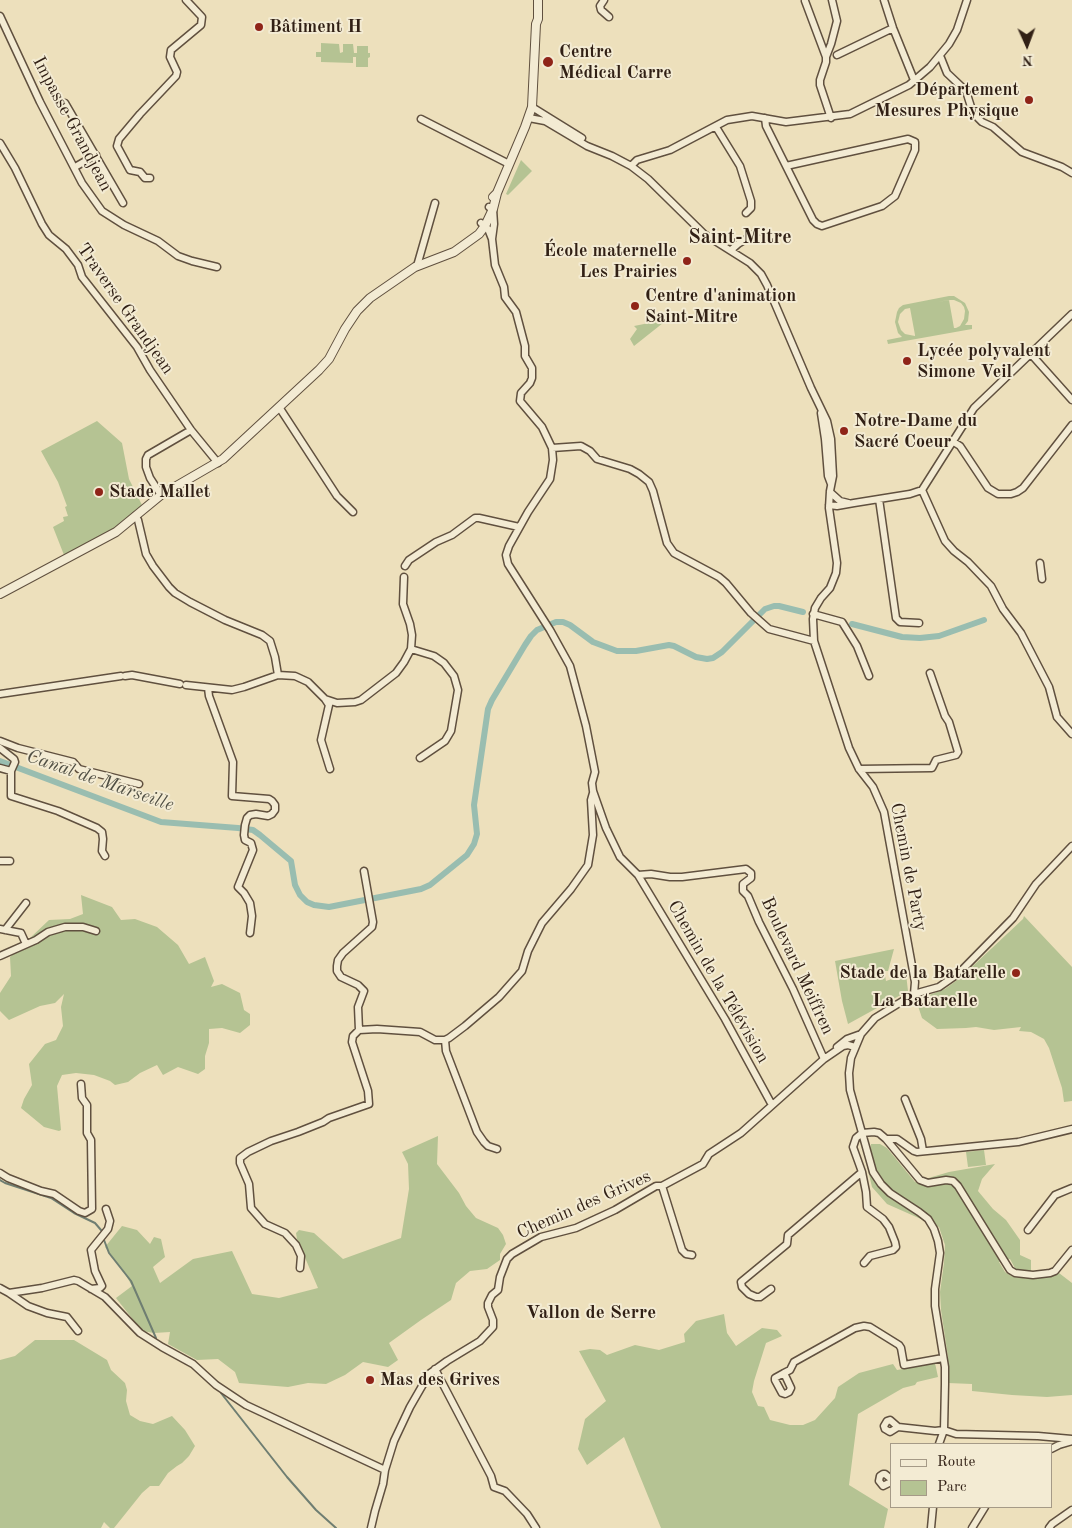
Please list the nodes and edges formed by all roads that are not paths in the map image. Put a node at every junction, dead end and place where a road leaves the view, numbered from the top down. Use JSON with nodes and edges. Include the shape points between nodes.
{"nodes":[{"id":1,"x":186,"y":0,"type":"edge"},
{"id":2,"x":536,"y":0,"type":"edge"},
{"id":3,"x":604,"y":0,"type":"edge"},
{"id":4,"x":832,"y":0,"type":"edge"},
{"id":5,"x":884,"y":0,"type":"edge"},
{"id":6,"x":967,"y":0,"type":"edge"},
{"id":7,"x":805,"y":1,"type":"edge"},
{"id":8,"x":0,"y":16,"type":"edge"},
{"id":9,"x":609,"y":17,"type":"dead end"},
{"id":10,"x":893,"y":28,"type":"junction"},
{"id":11,"x":837,"y":55,"type":"dead end"},
{"id":12,"x":826,"y":57,"type":"junction"},
{"id":13,"x":939,"y":57,"type":"junction"},
{"id":14,"x":914,"y":80,"type":"junction"},
{"id":15,"x":65,"y":103,"type":"dead end"},
{"id":16,"x":532,"y":107,"type":"junction"},
{"id":17,"x":529,"y":118,"type":"junction"},
{"id":18,"x":765,"y":118,"type":"junction"},
{"id":19,"x":831,"y":118,"type":"junction"},
{"id":20,"x":421,"y":119,"type":"dead end"},
{"id":21,"x":716,"y":127,"type":"junction"},
{"id":22,"x":0,"y":142,"type":"edge"},
{"id":23,"x":600,"y":150,"type":"junction"},
{"id":24,"x":96,"y":155,"type":"junction"},
{"id":25,"x":509,"y":164,"type":"junction"},
{"id":26,"x":632,"y":165,"type":"junction"},
{"id":27,"x":786,"y":166,"type":"junction"},
{"id":28,"x":75,"y":168,"type":"junction"},
{"id":29,"x":1072,"y":173,"type":"edge"},
{"id":30,"x":150,"y":178,"type":"dead end"},
{"id":31,"x":123,"y":203,"type":"dead end"},
{"id":32,"x":434,"y":203,"type":"dead end"},
{"id":33,"x":491,"y":208,"type":"junction"},
{"id":34,"x":746,"y":212,"type":"dead end"},
{"id":35,"x":483,"y":225,"type":"junction"},
{"id":36,"x":759,"y":231,"type":"dead end"},
{"id":37,"x":492,"y":240,"type":"junction"},
{"id":38,"x":731,"y":250,"type":"junction"},
{"id":39,"x":417,"y":266,"type":"junction"},
{"id":40,"x":217,"y":267,"type":"dead end"},
{"id":41,"x":1072,"y":314,"type":"edge"},
{"id":42,"x":1030,"y":352,"type":"junction"},
{"id":43,"x":1072,"y":400,"type":"edge"},
{"id":44,"x":279,"y":407,"type":"junction"},
{"id":45,"x":1072,"y":425,"type":"edge"},
{"id":46,"x":191,"y":430,"type":"junction"},
{"id":47,"x":952,"y":441,"type":"junction"},
{"id":48,"x":552,"y":448,"type":"junction"},
{"id":49,"x":218,"y":463,"type":"junction"},
{"id":50,"x":922,"y":490,"type":"junction"},
{"id":51,"x":830,"y":492,"type":"junction"},
{"id":52,"x":161,"y":495,"type":"junction"},
{"id":53,"x":879,"y":499,"type":"junction"},
{"id":54,"x":850,"y":504,"type":"junction"},
{"id":55,"x":829,"y":505,"type":"junction"},
{"id":56,"x":353,"y":512,"type":"dead end"},
{"id":57,"x":135,"y":516,"type":"junction"},
{"id":58,"x":519,"y":527,"type":"junction"},
{"id":59,"x":1040,"y":563,"type":"dead end"},
{"id":60,"x":405,"y":566,"type":"dead end"},
{"id":61,"x":404,"y":577,"type":"dead end"},
{"id":62,"x":1042,"y":579,"type":"dead end"},
{"id":63,"x":1,"y":593,"type":"edge"},
{"id":64,"x":814,"y":614,"type":"junction"},
{"id":65,"x":918,"y":623,"type":"dead end"},
{"id":66,"x":814,"y":641,"type":"junction"},
{"id":67,"x":412,"y":649,"type":"junction"},
{"id":68,"x":930,"y":673,"type":"dead end"},
{"id":69,"x":278,"y":675,"type":"junction"},
{"id":70,"x":869,"y":676,"type":"dead end"},
{"id":71,"x":208,"y":688,"type":"junction"},
{"id":72,"x":0,"y":694,"type":"edge"},
{"id":73,"x":325,"y":699,"type":"junction"},
{"id":74,"x":1072,"y":734,"type":"edge"},
{"id":75,"x":0,"y":740,"type":"edge"},
{"id":76,"x":0,"y":748,"type":"edge"},
{"id":77,"x":420,"y":758,"type":"dead end"},
{"id":78,"x":0,"y":768,"type":"edge"},
{"id":79,"x":330,"y":769,"type":"dead end"},
{"id":80,"x":859,"y":769,"type":"junction"},
{"id":81,"x":11,"y":771,"type":"junction"},
{"id":82,"x":139,"y":784,"type":"dead end"},
{"id":83,"x":593,"y":792,"type":"junction"},
{"id":84,"x":1072,"y":846,"type":"edge"},
{"id":85,"x":105,"y":856,"type":"dead end"},
{"id":86,"x":0,"y":861,"type":"edge"},
{"id":87,"x":10,"y":861,"type":"dead end"},
{"id":88,"x":364,"y":871,"type":"dead end"},
{"id":89,"x":638,"y":875,"type":"junction"},
{"id":90,"x":26,"y":903,"type":"dead end"},
{"id":91,"x":3,"y":929,"type":"edge"},
{"id":92,"x":96,"y":931,"type":"dead end"},
{"id":93,"x":250,"y":933,"type":"dead end"},
{"id":94,"x":26,"y":944,"type":"junction"},
{"id":95,"x":0,"y":956,"type":"edge"},
{"id":96,"x":914,"y":994,"type":"junction"},
{"id":97,"x":359,"y":1030,"type":"junction"},
{"id":98,"x":860,"y":1034,"type":"junction"},
{"id":99,"x":445,"y":1040,"type":"junction"},
{"id":100,"x":855,"y":1047,"type":"junction"},
{"id":101,"x":826,"y":1057,"type":"junction"},
{"id":102,"x":82,"y":1084,"type":"dead end"},
{"id":103,"x":905,"y":1098,"type":"dead end"},
{"id":104,"x":772,"y":1105,"type":"junction"},
{"id":105,"x":1072,"y":1129,"type":"edge"},
{"id":106,"x":862,"y":1133,"type":"junction"},
{"id":107,"x":886,"y":1139,"type":"junction"},
{"id":108,"x":497,"y":1149,"type":"dead end"},
{"id":109,"x":923,"y":1151,"type":"junction"},
{"id":110,"x":862,"y":1172,"type":"junction"},
{"id":111,"x":0,"y":1173,"type":"edge"},
{"id":112,"x":662,"y":1186,"type":"junction"},
{"id":113,"x":1072,"y":1188,"type":"edge"},
{"id":114,"x":106,"y":1209,"type":"dead end"},
{"id":115,"x":1028,"y":1230,"type":"dead end"},
{"id":116,"x":1072,"y":1250,"type":"edge"},
{"id":117,"x":692,"y":1255,"type":"dead end"},
{"id":118,"x":864,"y":1263,"type":"dead end"},
{"id":119,"x":300,"y":1268,"type":"dead end"},
{"id":120,"x":0,"y":1288,"type":"edge"},
{"id":121,"x":771,"y":1288,"type":"dead end"},
{"id":122,"x":90,"y":1289,"type":"junction"},
{"id":123,"x":10,"y":1293,"type":"junction"},
{"id":124,"x":78,"y":1331,"type":"dead end"},
{"id":125,"x":943,"y":1358,"type":"junction"},
{"id":126,"x":435,"y":1369,"type":"junction"},
{"id":127,"x":784,"y":1373,"type":"dead end"},
{"id":128,"x":898,"y":1427,"type":"dead end"},
{"id":129,"x":944,"y":1430,"type":"junction"},
{"id":130,"x":1072,"y":1440,"type":"edge"},
{"id":131,"x":939,"y":1443,"type":"edge"},
{"id":132,"x":1052,"y":1448,"type":"edge"},
{"id":133,"x":385,"y":1470,"type":"junction"},
{"id":134,"x":934,"y":1508,"type":"edge"},
{"id":135,"x":984,"y":1508,"type":"edge"},
{"id":136,"x":1072,"y":1510,"type":"edge"},
{"id":137,"x":371,"y":1528,"type":"edge"},
{"id":138,"x":536,"y":1528,"type":"edge"},
{"id":139,"x":931,"y":1528,"type":"edge"},
{"id":140,"x":972,"y":1528,"type":"edge"},
{"id":141,"x":1049,"y":1528,"type":"edge"}],
"edges":[{"from":1,"to":30,"type":"street","via":[[202,17],[200,25],[171,50],[176,76],[119,139],[117,146],[130,170]]},
{"from":2,"to":16,"type":"street","via":[[538,19]]},
{"from":3,"to":9,"type":"street","via":[[600,6]]},
{"from":4,"to":12,"type":"street","via":[[837,21]]},
{"from":5,"to":10,"type":"street"},
{"from":6,"to":13,"type":"street","via":[[957,30]]},
{"from":7,"to":12,"type":"street"},
{"from":8,"to":28,"type":"street","name":"Impasse Grandjean"},
{"from":10,"to":11,"type":"street"},
{"from":10,"to":14,"type":"street"},
{"from":12,"to":19,"type":"street","via":[[820,85]]},
{"from":13,"to":14,"type":"street"},
{"from":13,"to":29,"type":"street","via":[[947,73],[966,92],[972,110],[982,122],[993,127],[1022,152]]},
{"from":14,"to":19,"type":"street","via":[[850,114]]},
{"from":15,"to":24,"type":"street"},
{"from":16,"to":17,"type":"street"},
{"from":16,"to":23,"type":"street"},
{"from":17,"to":23,"type":"street","via":[[545,121]]},
{"from":17,"to":25,"type":"street"},
{"from":18,"to":19,"type":"street","via":[[786,122]]},
{"from":18,"to":21,"type":"street","via":[[752,116],[727,120]]},
{"from":18,"to":27,"type":"street"},
{"from":20,"to":25,"type":"street"},
{"from":21,"to":26,"type":"street"},
{"from":21,"to":34,"type":"street","via":[[740,166],[751,201],[751,208]]},
{"from":22,"to":46,"type":"street","name":"Traverse Grandjean","via":[[49,235],[78,265],[82,277],[137,347]]},
{"from":23,"to":26,"type":"street","via":[[611,152]]},
{"from":24,"to":28,"type":"street"},
{"from":24,"to":31,"type":"street"},
{"from":25,"to":33,"type":"street"},
{"from":26,"to":38,"type":"street","via":[[651,178],[710,237]]},
{"from":27,"to":27,"type":"street","via":[[908,139],[915,142],[895,196],[882,206],[822,226],[813,220]]},
{"from":28,"to":40,"type":"street","name":"Impasse Grandjean","via":[[102,211],[158,241],[178,256]]},
{"from":32,"to":39,"type":"street"},
{"from":33,"to":35,"type":"street"},
{"from":33,"to":37,"type":"street"},
{"from":35,"to":37,"type":"street"},
{"from":35,"to":39,"type":"street","via":[[479,234],[454,252]]},
{"from":36,"to":38,"type":"street"},
{"from":37,"to":48,"type":"street","via":[[494,265],[505,297],[516,312],[525,356],[532,368],[532,378],[521,392],[520,401],[542,427]]},
{"from":38,"to":51,"type":"street","via":[[761,274],[820,407]]},
{"from":39,"to":44,"type":"street","via":[[370,298],[357,311],[329,359]]},
{"from":41,"to":42,"type":"street"},
{"from":42,"to":43,"type":"street"},
{"from":42,"to":47,"type":"street","via":[[974,408]]},
{"from":44,"to":49,"type":"street"},
{"from":44,"to":56,"type":"street","via":[[337,496]]},
{"from":45,"to":47,"type":"street","via":[[1023,488],[1011,494],[998,494],[988,488],[960,446]]},
{"from":46,"to":49,"type":"street","name":"Traverse Grandjean"},
{"from":46,"to":52,"type":"street","via":[[146,459],[150,478]]},
{"from":47,"to":50,"type":"street"},
{"from":48,"to":58,"type":"street","via":[[550,479]]},
{"from":48,"to":66,"type":"street","via":[[581,446],[597,458],[640,474],[649,482],[667,544],[674,553],[726,582],[750,613],[769,629]]},
{"from":49,"to":52,"type":"street"},
{"from":50,"to":53,"type":"street"},
{"from":50,"to":74,"type":"street","via":[[945,541],[991,586],[1021,633],[1049,687],[1057,717]]},
{"from":51,"to":54,"type":"street","via":[[840,501]]},
{"from":51,"to":55,"type":"street"},
{"from":52,"to":57,"type":"street"},
{"from":53,"to":54,"type":"street"},
{"from":53,"to":65,"type":"street","via":[[896,618],[900,622]]},
{"from":54,"to":55,"type":"street"},
{"from":55,"to":64,"type":"street","via":[[836,573]]},
{"from":57,"to":63,"type":"street","via":[[116,532]]},
{"from":57,"to":69,"type":"street","via":[[146,554],[169,587],[190,602],[270,641]]},
{"from":58,"to":60,"type":"street","via":[[475,518],[409,560]]},
{"from":58,"to":83,"type":"street","via":[[506,556],[508,564],[570,666],[595,772]]},
{"from":59,"to":62,"type":"street"},
{"from":61,"to":67,"type":"street","via":[[403,604],[412,635]]},
{"from":64,"to":66,"type":"street","name":"Chemin de Party"},
{"from":64,"to":70,"type":"street","via":[[842,622],[857,646]]},
{"from":66,"to":80,"type":"street","name":"Chemin de Party"},
{"from":67,"to":73,"type":"street","via":[[396,673],[361,700],[337,703]]},
{"from":67,"to":77,"type":"street","via":[[444,663],[454,676],[458,690],[445,741]]},
{"from":68,"to":80,"type":"street","via":[[949,722],[958,752],[956,755],[936,760],[932,768]]},
{"from":69,"to":71,"type":"street","via":[[232,690]]},
{"from":69,"to":73,"type":"street","via":[[295,676],[308,682]]},
{"from":71,"to":72,"type":"street","via":[[123,676]]},
{"from":71,"to":93,"type":"street","via":[[233,762],[232,796],[269,798],[275,805],[272,814],[250,815],[245,825],[245,840],[251,843],[253,850],[238,887],[250,904]]},
{"from":73,"to":79,"type":"street","via":[[330,705],[321,740]]},
{"from":75,"to":82,"type":"street","via":[[73,762],[80,769]]},
{"from":76,"to":81,"type":"street","via":[[14,759]]},
{"from":78,"to":81,"type":"street"},
{"from":80,"to":96,"type":"street","name":"Chemin de Party","via":[[873,787],[884,812],[915,982]]},
{"from":81,"to":85,"type":"street","via":[[12,796],[97,828],[102,832]]},
{"from":83,"to":89,"type":"street","name":"Chemin de la Télévision","via":[[620,857]]},
{"from":83,"to":99,"type":"street","via":[[593,835],[588,865],[542,923],[522,971],[499,996]]},
{"from":84,"to":96,"type":"street","name":"Chemin des Grives","via":[[1036,884],[1014,918],[959,973],[938,986]]},
{"from":86,"to":87,"type":"street"},
{"from":88,"to":97,"type":"street","via":[[372,926],[343,953],[337,966],[341,977],[364,991],[358,1007]]},
{"from":89,"to":101,"type":"street","name":"Boulevard Meiffren","via":[[682,877],[746,869],[751,872],[752,876],[742,887]]},
{"from":89,"to":104,"type":"street","name":"Chemin de la Télévision","via":[[725,1019]]},
{"from":90,"to":91,"type":"street"},
{"from":91,"to":94,"type":"street","via":[[21,933]]},
{"from":92,"to":94,"type":"street","via":[[83,926],[65,927]]},
{"from":94,"to":95,"type":"street"},
{"from":96,"to":98,"type":"street","name":"Chemin des Grives","via":[[875,1018]]},
{"from":97,"to":99,"type":"street","via":[[420,1032],[435,1040]]},
{"from":97,"to":119,"type":"street","via":[[352,1042],[369,1104],[272,1141],[240,1158],[249,1184],[251,1208],[265,1224],[285,1233],[296,1244],[301,1256]]},
{"from":98,"to":100,"type":"street","name":"Chemin des Grives"},
{"from":98,"to":101,"type":"street","name":"Chemin des Grives","via":[[847,1039]]},
{"from":99,"to":108,"type":"street","via":[[446,1051],[478,1132],[488,1146]]},
{"from":100,"to":101,"type":"street","name":"Chemin des Grives","via":[[848,1045]]},
{"from":100,"to":106,"type":"street","via":[[849,1081]]},
{"from":101,"to":104,"type":"street","name":"Chemin des Grives"},
{"from":102,"to":111,"type":"street","via":[[82,1098],[87,1105],[87,1133],[91,1140],[92,1209],[79,1212],[54,1194]]},
{"from":103,"to":109,"type":"street"},
{"from":104,"to":112,"type":"street","name":"Chemin des Grives","via":[[702,1164]]},
{"from":105,"to":109,"type":"street","via":[[1018,1142]]},
{"from":106,"to":107,"type":"street","via":[[879,1133]]},
{"from":106,"to":110,"type":"street","via":[[853,1147]]},
{"from":106,"to":125,"type":"street","via":[[873,1172],[881,1184],[890,1194],[928,1219],[934,1229],[940,1253],[935,1306]]},
{"from":107,"to":109,"type":"street","via":[[897,1139],[914,1151]]},
{"from":107,"to":116,"type":"street","via":[[920,1180],[953,1181],[958,1186],[1010,1270],[1015,1273],[1033,1275],[1055,1271]]},
{"from":110,"to":118,"type":"street","via":[[867,1207],[889,1227],[896,1247],[870,1256]]},
{"from":110,"to":121,"type":"street","via":[[788,1235],[786,1244],[741,1282],[749,1294],[756,1297]]},
{"from":112,"to":117,"type":"street","via":[[682,1250]]},
{"from":112,"to":126,"type":"street","name":"Chemin des Grives","via":[[656,1186],[576,1228],[541,1237],[512,1254],[507,1259],[498,1290],[488,1303],[493,1327],[480,1341]]},
{"from":113,"to":115,"type":"street","via":[[1056,1195]]},
{"from":114,"to":122,"type":"street","via":[[110,1221],[108,1229],[90,1250],[102,1286]]},
{"from":120,"to":123,"type":"street"},
{"from":122,"to":123,"type":"street","via":[[74,1280]]},
{"from":122,"to":133,"type":"street","via":[[105,1297],[140,1333],[194,1364],[216,1386],[246,1405]]},
{"from":123,"to":124,"type":"street","via":[[28,1306],[67,1317]]},
{"from":125,"to":127,"type":"street","via":[[904,1365],[899,1345],[864,1326],[794,1362]]},
{"from":125,"to":129,"type":"street"},
{"from":126,"to":133,"type":"street","name":"Chemin des Grives","via":[[410,1407]]},
{"from":126,"to":138,"type":"street","via":[[494,1487],[506,1492]]},
{"from":128,"to":129,"type":"street"},
{"from":129,"to":130,"type":"street","via":[[956,1434]]},
{"from":129,"to":131,"type":"street"},
{"from":130,"to":132,"type":"street"},
{"from":133,"to":137,"type":"street","name":"Chemin des Grives"},
{"from":134,"to":139,"type":"street"},
{"from":135,"to":140,"type":"street"},
{"from":136,"to":141,"type":"street"}]}
